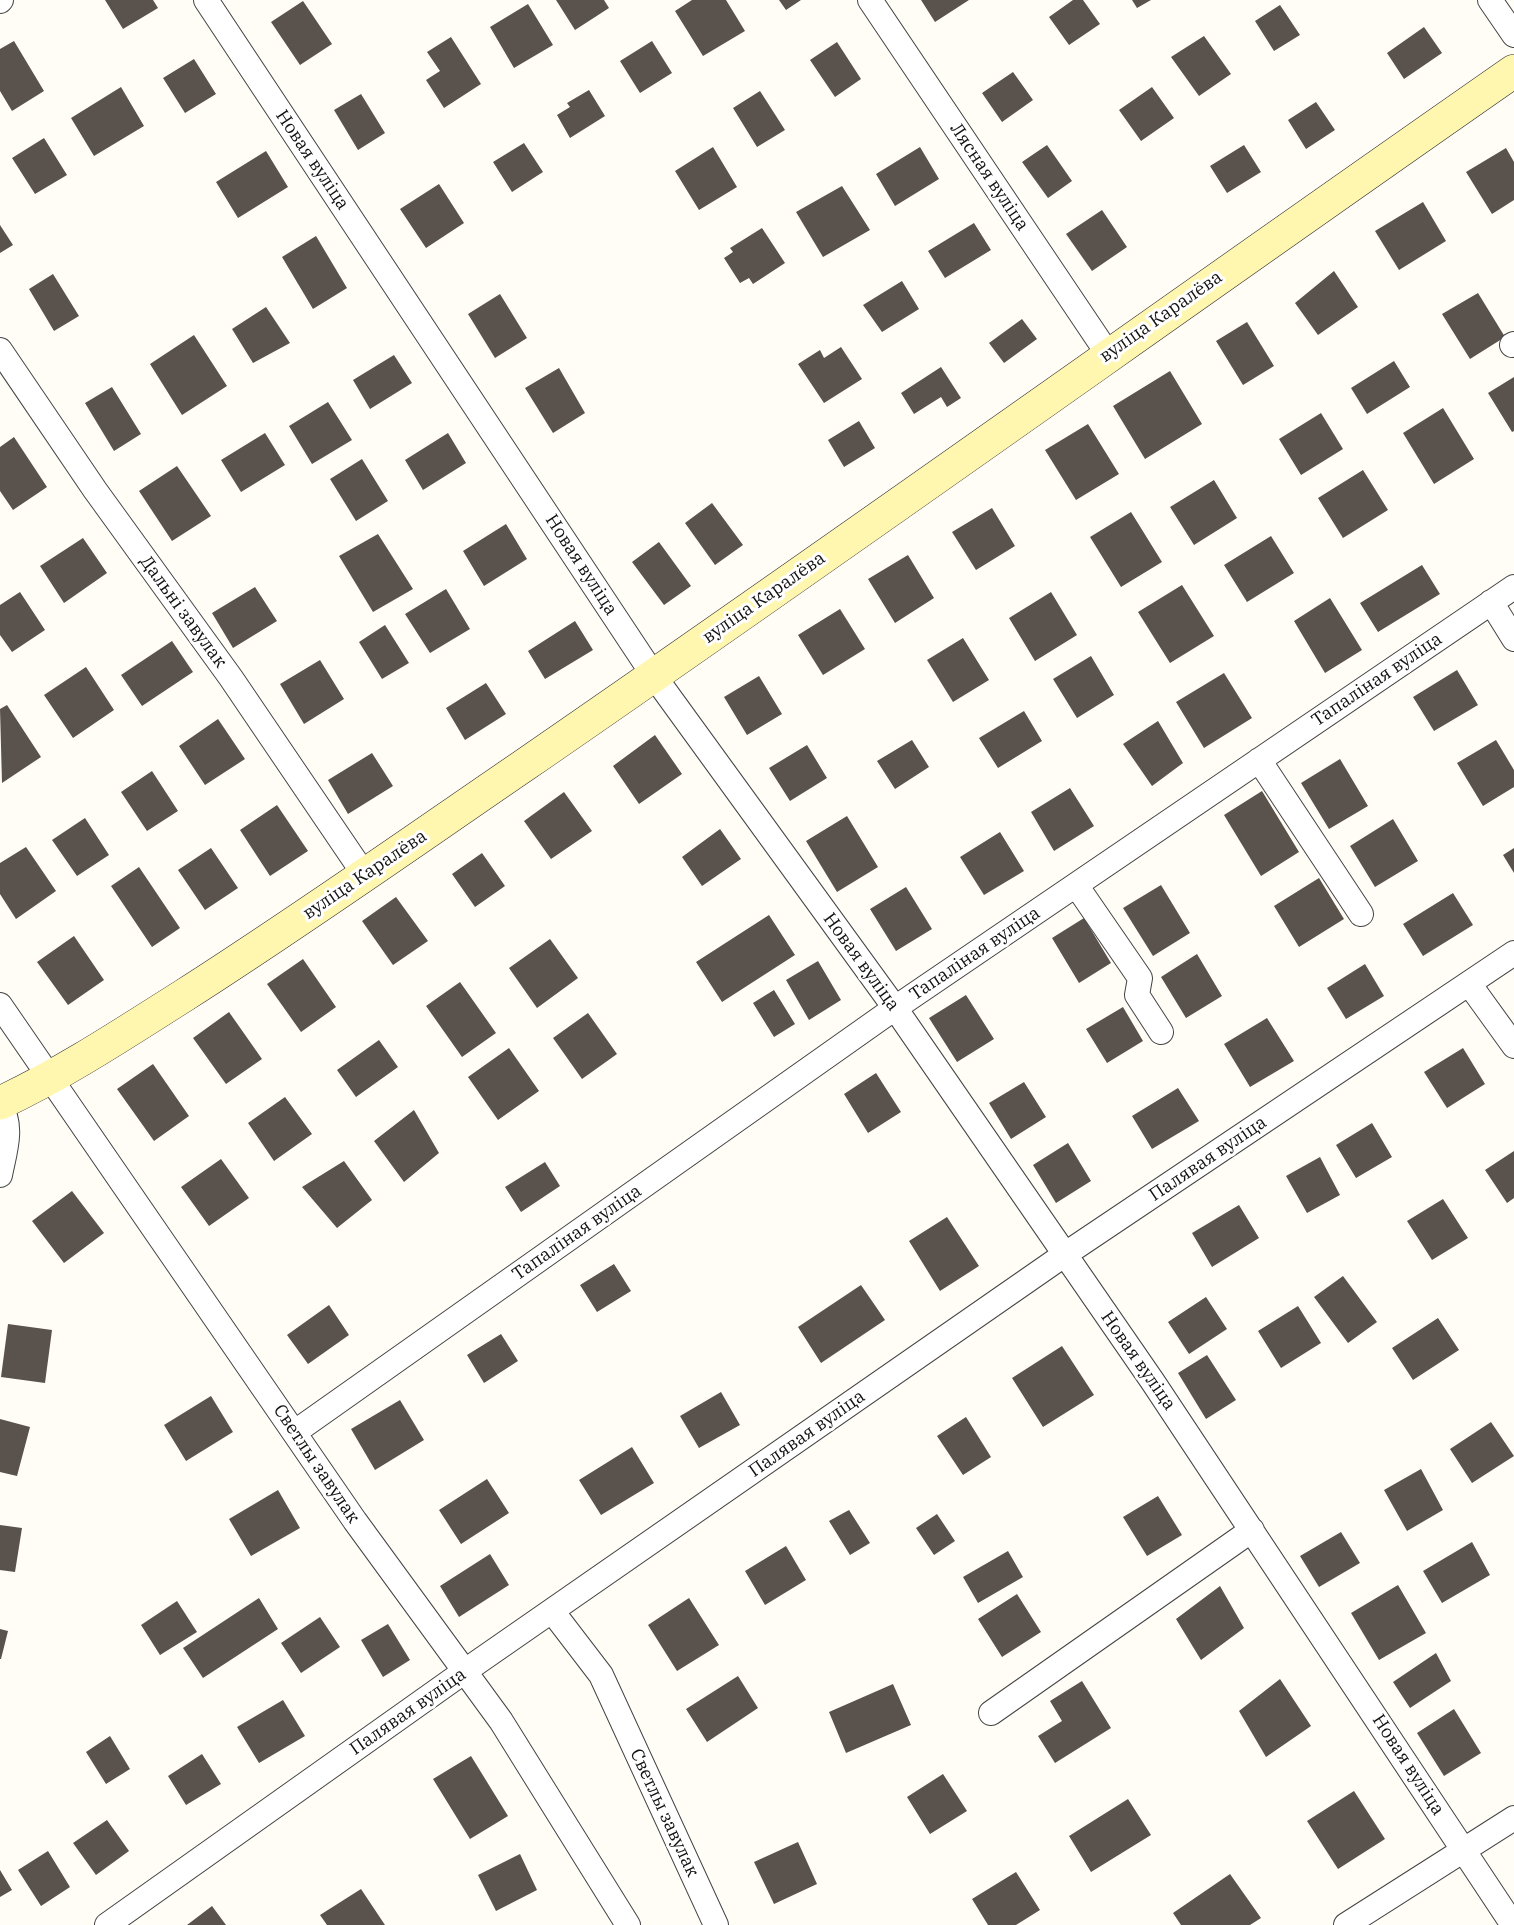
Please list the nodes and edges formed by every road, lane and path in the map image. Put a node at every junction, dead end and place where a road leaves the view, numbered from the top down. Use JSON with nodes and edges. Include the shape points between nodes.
{"nodes":[{"id":1,"x":207,"y":0,"type":"edge"},
{"id":2,"x":870,"y":0,"type":"edge"},
{"id":3,"x":1490,"y":0,"type":"edge"},
{"id":4,"x":1514,"y":35,"type":"edge"},
{"id":5,"x":1514,"y":71,"type":"edge"},
{"id":6,"x":0,"y":350,"type":"edge"},
{"id":7,"x":1108,"y":354,"type":"junction"},
{"id":8,"x":1514,"y":587,"type":"edge"},
{"id":9,"x":1491,"y":603,"type":"junction"},
{"id":10,"x":1514,"y":639,"type":"edge"},
{"id":11,"x":654,"y":676,"type":"junction"},
{"id":12,"x":1259,"y":760,"type":"junction"},
{"id":13,"x":364,"y":874,"type":"junction"},
{"id":14,"x":1076,"y":885,"type":"junction"},
{"id":15,"x":1361,"y":914,"type":"dead end"},
{"id":16,"x":1514,"y":953,"type":"edge"},
{"id":17,"x":1470,"y":985,"type":"junction"},
{"id":18,"x":0,"y":1005,"type":"edge"},
{"id":19,"x":895,"y":1008,"type":"junction"},
{"id":20,"x":1161,"y":1032,"type":"dead end"},
{"id":21,"x":1514,"y":1046,"type":"edge"},
{"id":22,"x":52,"y":1078,"type":"junction"},
{"id":23,"x":0,"y":1105,"type":"edge"},
{"id":24,"x":0,"y":1175,"type":"edge"},
{"id":25,"x":1064,"y":1255,"type":"junction"},
{"id":26,"x":295,"y":1432,"type":"junction"},
{"id":27,"x":1252,"y":1530,"type":"junction"},
{"id":28,"x":552,"y":1611,"type":"junction"},
{"id":29,"x":465,"y":1671,"type":"junction"},
{"id":30,"x":991,"y":1713,"type":"dead end"},
{"id":31,"x":1514,"y":1818,"type":"edge"},
{"id":32,"x":1462,"y":1849,"type":"junction"},
{"id":33,"x":107,"y":1925,"type":"edge"},
{"id":34,"x":628,"y":1925,"type":"edge"},
{"id":35,"x":716,"y":1925,"type":"edge"},
{"id":36,"x":1346,"y":1925,"type":"edge"},
{"id":37,"x":1513,"y":1925,"type":"edge"}],
"edges":[{"from":1,"to":11,"type":"street","name":"Новая вуліца"},
{"from":2,"to":7,"type":"street","name":"Лясная вуліца"},
{"from":3,"to":4,"type":"street"},
{"from":5,"to":7,"type":"main road","name":"вуліца Каралёва"},
{"from":6,"to":13,"type":"street","name":"Дальні завулак"},
{"from":7,"to":11,"type":"main road","name":"вуліца Каралёва"},
{"from":8,"to":9,"type":"street","name":"Тапаліная вуліца"},
{"from":9,"to":10,"type":"street"},
{"from":9,"to":12,"type":"street","name":"Тапаліная вуліца"},
{"from":11,"to":13,"type":"main road","name":"вуліца Каралёва"},
{"from":11,"to":19,"type":"street","name":"Новая вуліца"},
{"from":12,"to":14,"type":"street","name":"Тапаліная вуліца"},
{"from":12,"to":15,"type":"street"},
{"from":13,"to":22,"type":"main road","name":"вуліца Каралёва","via":[[236,962]]},
{"from":14,"to":19,"type":"street","name":"Тапаліная вуліца"},
{"from":14,"to":20,"type":"street","via":[[1140,978],[1137,995]]},
{"from":16,"to":17,"type":"street","name":"Палявая вуліца"},
{"from":17,"to":21,"type":"street"},
{"from":17,"to":25,"type":"street","name":"Палявая вуліца"},
{"from":18,"to":22,"type":"street","name":"Светлы завулак"},
{"from":19,"to":25,"type":"street","name":"Новая вуліца"},
{"from":19,"to":26,"type":"street","name":"Тапаліная вуліца"},
{"from":22,"to":23,"type":"main road","name":"вуліца Каралёва"},
{"from":22,"to":26,"type":"street","name":"Светлы завулак"},
{"from":23,"to":24,"type":"street","via":[[6,1116],[7,1137]]},
{"from":25,"to":27,"type":"street","name":"Новая вуліца"},
{"from":25,"to":28,"type":"street","name":"Палявая вуліца"},
{"from":26,"to":29,"type":"street","name":"Светлы завулак"},
{"from":27,"to":30,"type":"street"},
{"from":27,"to":32,"type":"street","name":"Новая вуліца"},
{"from":28,"to":29,"type":"street","name":"Палявая вуліца"},
{"from":28,"to":35,"type":"street","name":"Светлы завулак","via":[[601,1676]]},
{"from":29,"to":33,"type":"street","name":"Палявая вуліца"},
{"from":29,"to":34,"type":"street","name":"Светлы завулак","via":[[501,1721]]},
{"from":31,"to":32,"type":"street"},
{"from":32,"to":36,"type":"street"},
{"from":32,"to":37,"type":"street","name":"Новая вуліца"}]}
